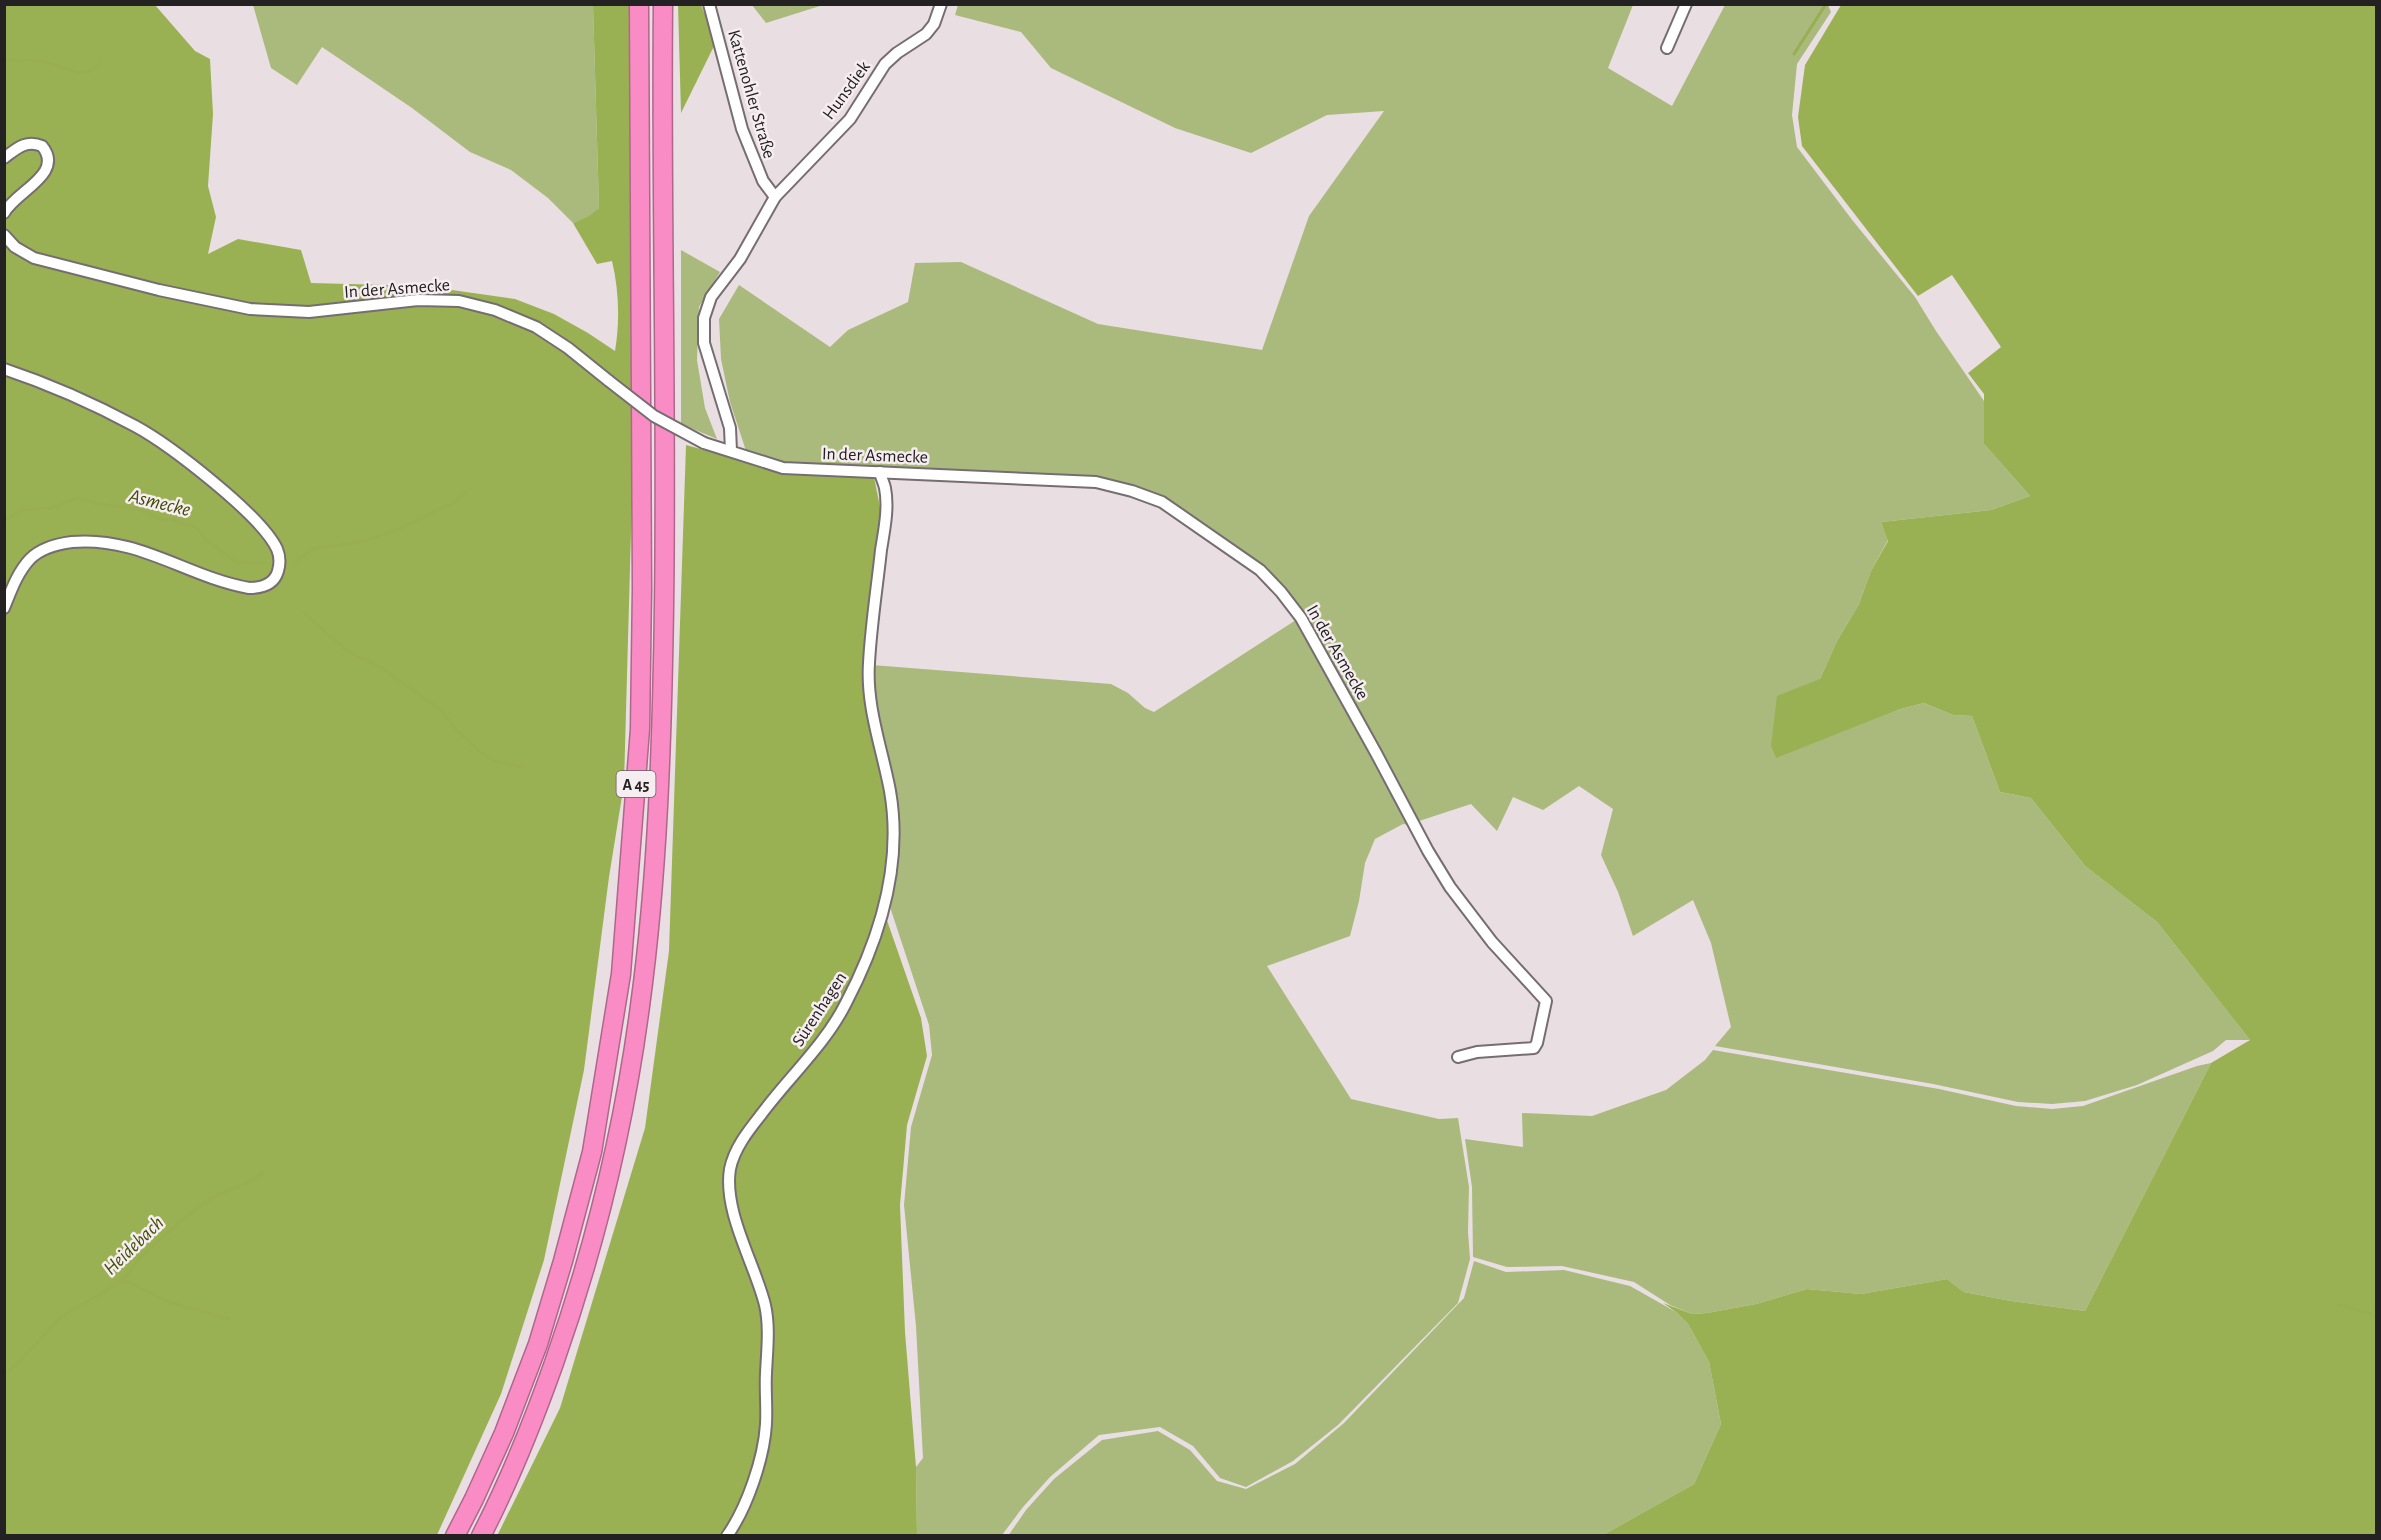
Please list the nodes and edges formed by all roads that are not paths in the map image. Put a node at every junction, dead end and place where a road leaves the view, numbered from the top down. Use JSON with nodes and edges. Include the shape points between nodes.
{"nodes":[{"id":1,"x":639,"y":4,"type":"edge"},
{"id":2,"x":663,"y":4,"type":"edge"},
{"id":3,"x":709,"y":4,"type":"edge"},
{"id":4,"x":941,"y":4,"type":"edge"},
{"id":5,"x":1686,"y":4,"type":"edge"},
{"id":6,"x":1667,"y":48,"type":"dead end"},
{"id":7,"x":4,"y":158,"type":"edge"},
{"id":8,"x":775,"y":197,"type":"junction"},
{"id":9,"x":4,"y":213,"type":"edge"},
{"id":10,"x":4,"y":235,"type":"edge"},
{"id":11,"x":4,"y":369,"type":"edge"},
{"id":12,"x":731,"y":451,"type":"junction"},
{"id":13,"x":880,"y":472,"type":"junction"},
{"id":14,"x":4,"y":608,"type":"edge"},
{"id":15,"x":1458,"y":1057,"type":"dead end"},
{"id":16,"x":455,"y":1536,"type":"edge"},
{"id":17,"x":482,"y":1536,"type":"edge"},
{"id":18,"x":727,"y":1536,"type":"edge"}],
"edges":[{"from":1,"to":16,"type":"highway","number":"A 45","via":[[640,706],[621,974],[592,1152],[563,1261],[538,1344],[504,1433]]},
{"from":2,"to":17,"type":"highway","number":"A 45","via":[[663,683],[658,812],[640,1007],[619,1129],[596,1230],[538,1409]]},
{"from":3,"to":8,"type":"street","name":"Kattenohler Straße","via":[[742,129],[762,182]]},
{"from":4,"to":8,"type":"street","name":"Hunsdiek","via":[[926,34],[885,64],[850,119]]},
{"from":5,"to":6,"type":"street"},
{"from":7,"to":9,"type":"street","via":[[32,143],[42,146],[49,160],[40,178]]},
{"from":8,"to":12,"type":"street","via":[[740,259],[718,285],[704,318],[704,344],[730,428]]},
{"from":10,"to":12,"type":"street","name":"In der Asmecke","bridge":true,"via":[[34,258],[250,309],[309,312],[418,300],[459,301],[495,310],[536,327],[568,348],[654,416],[704,443]]},
{"from":11,"to":14,"type":"street","via":[[137,427],[175,453],[260,525],[276,546],[279,559],[278,572],[271,582],[249,588],[124,546],[65,543],[44,549],[29,560]]},
{"from":12,"to":13,"type":"street","name":"In der Asmecke","via":[[783,468]]},
{"from":13,"to":15,"type":"street","name":"In der Asmecke","via":[[1096,482],[1132,491],[1162,502],[1260,570],[1301,618],[1450,886],[1492,942],[1546,1001],[1534,1048]]},
{"from":13,"to":18,"type":"street","name":"Sürenhagen","via":[[885,487],[885,517],[869,665],[872,713],[894,825],[886,896],[880,928],[844,1008],[816,1049],[750,1129],[734,1155],[730,1171],[734,1215],[766,1308],[768,1335],[764,1440],[744,1506]]}]}
